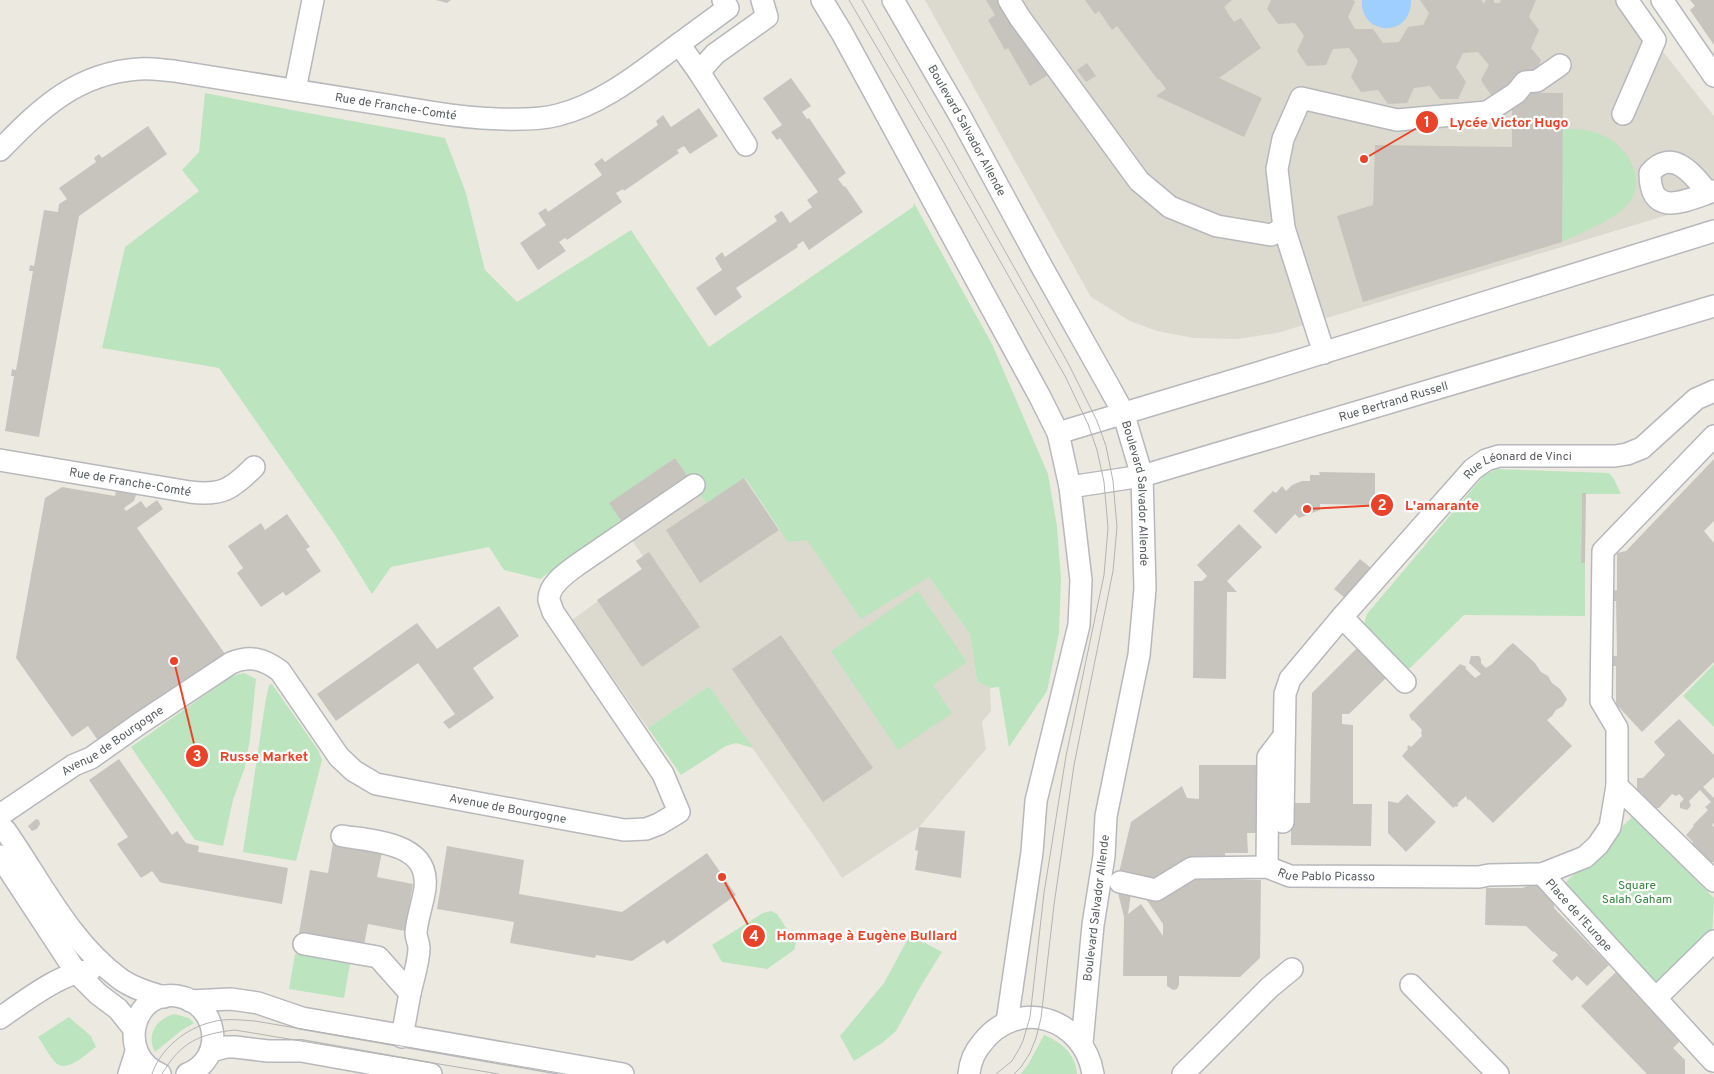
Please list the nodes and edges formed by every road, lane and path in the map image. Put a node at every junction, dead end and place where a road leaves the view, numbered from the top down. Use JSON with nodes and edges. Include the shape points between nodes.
{"nodes":[{"id":1,"x":313,"y":0,"type":"edge"},
{"id":2,"x":723,"y":0,"type":"edge"},
{"id":3,"x":762,"y":0,"type":"edge"},
{"id":4,"x":822,"y":0,"type":"edge"},
{"id":5,"x":893,"y":0,"type":"edge"},
{"id":6,"x":1009,"y":0,"type":"edge"},
{"id":7,"x":1627,"y":0,"type":"edge"},
{"id":8,"x":1662,"y":0,"type":"edge"},
{"id":9,"x":679,"y":44,"type":"junction"},
{"id":10,"x":1560,"y":65,"type":"dead end"},
{"id":11,"x":699,"y":72,"type":"junction"},
{"id":12,"x":1714,"y":76,"type":"edge"},
{"id":13,"x":295,"y":90,"type":"junction"},
{"id":14,"x":1623,"y":114,"type":"dead end"},
{"id":15,"x":746,"y":145,"type":"dead end"},
{"id":16,"x":0,"y":150,"type":"edge"},
{"id":17,"x":1284,"y":228,"type":"junction"},
{"id":18,"x":1714,"y":232,"type":"edge"},
{"id":19,"x":1714,"y":306,"type":"edge"},
{"id":20,"x":1324,"y":352,"type":"junction"},
{"id":21,"x":1714,"y":391,"type":"edge"},
{"id":22,"x":1122,"y":412,"type":"junction"},
{"id":23,"x":1058,"y":433,"type":"junction"},
{"id":24,"x":1714,"y":436,"type":"edge"},
{"id":25,"x":0,"y":460,"type":"edge"},
{"id":26,"x":254,"y":467,"type":"dead end"},
{"id":27,"x":1142,"y":476,"type":"junction"},
{"id":28,"x":694,"y":485,"type":"dead end"},
{"id":29,"x":1070,"y":487,"type":"junction"},
{"id":30,"x":1342,"y":617,"type":"junction"},
{"id":31,"x":1405,"y":682,"type":"dead end"},
{"id":32,"x":1284,"y":745,"type":"junction"},
{"id":33,"x":1617,"y":786,"type":"junction"},
{"id":34,"x":0,"y":815,"type":"edge"},
{"id":35,"x":1283,"y":822,"type":"dead end"},
{"id":36,"x":0,"y":828,"type":"edge"},
{"id":37,"x":342,"y":836,"type":"dead end"},
{"id":38,"x":0,"y":856,"type":"edge"},
{"id":39,"x":1267,"y":867,"type":"junction"},
{"id":40,"x":1542,"y":874,"type":"junction"},
{"id":41,"x":1714,"y":881,"type":"edge"},
{"id":42,"x":1120,"y":882,"type":"dead end"},
{"id":43,"x":1714,"y":941,"type":"edge"},
{"id":44,"x":304,"y":944,"type":"dead end"},
{"id":45,"x":1292,"y":969,"type":"dead end"},
{"id":46,"x":76,"y":972,"type":"junction"},
{"id":47,"x":119,"y":978,"type":"junction"},
{"id":48,"x":1411,"y":985,"type":"dead end"},
{"id":49,"x":410,"y":993,"type":"junction"},
{"id":50,"x":164,"y":997,"type":"junction"},
{"id":51,"x":1656,"y":998,"type":"junction"},
{"id":52,"x":190,"y":1001,"type":"junction"},
{"id":53,"x":0,"y":1018,"type":"edge"},
{"id":54,"x":1007,"y":1022,"type":"junction"},
{"id":55,"x":134,"y":1029,"type":"junction"},
{"id":56,"x":402,"y":1037,"type":"junction"},
{"id":57,"x":1082,"y":1043,"type":"junction"},
{"id":58,"x":211,"y":1051,"type":"junction"},
{"id":59,"x":136,"y":1052,"type":"junction"},
{"id":60,"x":1713,"y":1064,"type":"edge"},
{"id":61,"x":964,"y":1072,"type":"edge"},
{"id":62,"x":129,"y":1074,"type":"edge"},
{"id":63,"x":160,"y":1074,"type":"edge"},
{"id":64,"x":187,"y":1074,"type":"edge"},
{"id":65,"x":431,"y":1074,"type":"edge"},
{"id":66,"x":624,"y":1074,"type":"edge"},
{"id":67,"x":1093,"y":1074,"type":"edge"},
{"id":68,"x":1183,"y":1074,"type":"edge"},
{"id":69,"x":1498,"y":1074,"type":"edge"}],
"edges":[{"from":1,"to":13,"type":"street"},
{"from":2,"to":9,"type":"street","name":"Rue de Franche-Comté","via":[[728,8]]},
{"from":3,"to":11,"type":"street","via":[[767,17],[715,54]]},
{"from":4,"to":23,"type":"street"},
{"from":5,"to":22,"type":"street","name":"Boulevard Salvador Allende"},
{"from":6,"to":17,"type":"street","via":[[1139,181],[1170,207],[1217,226],[1271,235]]},
{"from":7,"to":14,"type":"street","via":[[1655,40]]},
{"from":8,"to":12,"type":"street"},
{"from":9,"to":11,"type":"street"},
{"from":9,"to":13,"type":"street","name":"Rue de Franche-Comté","via":[[599,99],[556,116],[524,119],[455,116]]},
{"from":10,"to":17,"type":"street","via":[[1537,81],[1525,82],[1516,93],[1487,112],[1397,120],[1301,98],[1283,139],[1277,169]]},
{"from":11,"to":15,"type":"street"},
{"from":13,"to":16,"type":"street","name":"Rue de Franche-Comté","via":[[174,71],[141,68],[112,72],[78,84],[33,116]]},
{"from":17,"to":20,"type":"street"},
{"from":18,"to":20,"type":"street"},
{"from":19,"to":27,"type":"street","name":"Rue Bertrand Russell"},
{"from":20,"to":22,"type":"street"},
{"from":21,"to":30,"type":"street","name":"Rue Léonard de Vinci","via":[[1696,399],[1642,448],[1627,454],[1499,456],[1486,460],[1473,469]]},
{"from":22,"to":23,"type":"street"},
{"from":22,"to":27,"type":"street","name":"Boulevard Salvador Allende"},
{"from":23,"to":29,"type":"street"},
{"from":24,"to":33,"type":"street","name":"Place de l'Europe","via":[[1603,552],[1601,701],[1617,728]]},
{"from":25,"to":26,"type":"street","name":"Rue de Franche-Comté","via":[[208,494],[226,491]]},
{"from":27,"to":29,"type":"street","name":"Rue Bertrand Russell"},
{"from":27,"to":57,"type":"street","name":"Boulevard Salvador Allende","via":[[1145,589],[1140,645],[1106,816]]},
{"from":28,"to":34,"type":"street","name":"Avenue de Bourgogne","via":[[574,567],[554,586],[549,599],[553,612],[664,774],[679,812],[659,824],[646,829],[624,830],[376,784],[339,757],[280,671],[268,662],[255,659],[231,663]]},
{"from":29,"to":54,"type":"street","via":[[1081,580],[1079,625],[1036,801],[1032,852]]},
{"from":30,"to":31,"type":"street"},
{"from":30,"to":32,"type":"street","name":"Rue Léonard de Vinci","via":[[1290,679],[1285,694]]},
{"from":32,"to":35,"type":"street","name":"Rue Léonard de Vinci"},
{"from":32,"to":39,"type":"street","via":[[1268,757]]},
{"from":33,"to":40,"type":"street","name":"Place de l'Europe","via":[[1610,828],[1598,845],[1585,857]]},
{"from":33,"to":41,"type":"street"},
{"from":36,"to":47,"type":"street","via":[[5,830],[87,948]]},
{"from":37,"to":49,"type":"street","via":[[402,848],[415,856],[425,871],[416,934],[419,949]]},
{"from":38,"to":46,"type":"street"},
{"from":39,"to":40,"type":"street","name":"Rue Pablo Picasso","via":[[1290,876],[1480,877]]},
{"from":39,"to":42,"type":"street","name":"Rue Pablo Picasso","via":[[1192,868],[1156,890]]},
{"from":40,"to":51,"type":"street","name":"Place de l'Europe"},
{"from":43,"to":51,"type":"street"},
{"from":44,"to":49,"type":"street","via":[[378,957]]},
{"from":45,"to":68,"type":"street"},
{"from":46,"to":47,"type":"street","via":[[102,973]]},
{"from":46,"to":53,"type":"street","via":[[39,991]]},
{"from":46,"to":55,"type":"street","via":[[118,1009]]},
{"from":47,"to":50,"type":"street","via":[[148,993]]},
{"from":48,"to":69,"type":"street"},
{"from":49,"to":56,"type":"street"},
{"from":50,"to":52,"type":"street","via":[[176,996]]},
{"from":50,"to":55,"type":"street","via":[[148,1004],[137,1018]]},
{"from":51,"to":60,"type":"street","name":"Place de l'Europe"},
{"from":52,"to":56,"type":"street","via":[[231,999],[258,1003],[302,1018]]},
{"from":52,"to":58,"type":"street","via":[[199,1006],[211,1022]]},
{"from":54,"to":57,"type":"street","via":[[1030,1017],[1056,1022]]},
{"from":54,"to":61,"type":"street","via":[[989,1034]]},
{"from":55,"to":59,"type":"street"},
{"from":56,"to":66,"type":"street"},
{"from":57,"to":67,"type":"street"},
{"from":58,"to":64,"type":"street","via":[[203,1064]]},
{"from":58,"to":65,"type":"street","via":[[226,1047],[301,1051]]},
{"from":59,"to":62,"type":"street"},
{"from":59,"to":63,"type":"street","via":[[146,1065]]}]}
